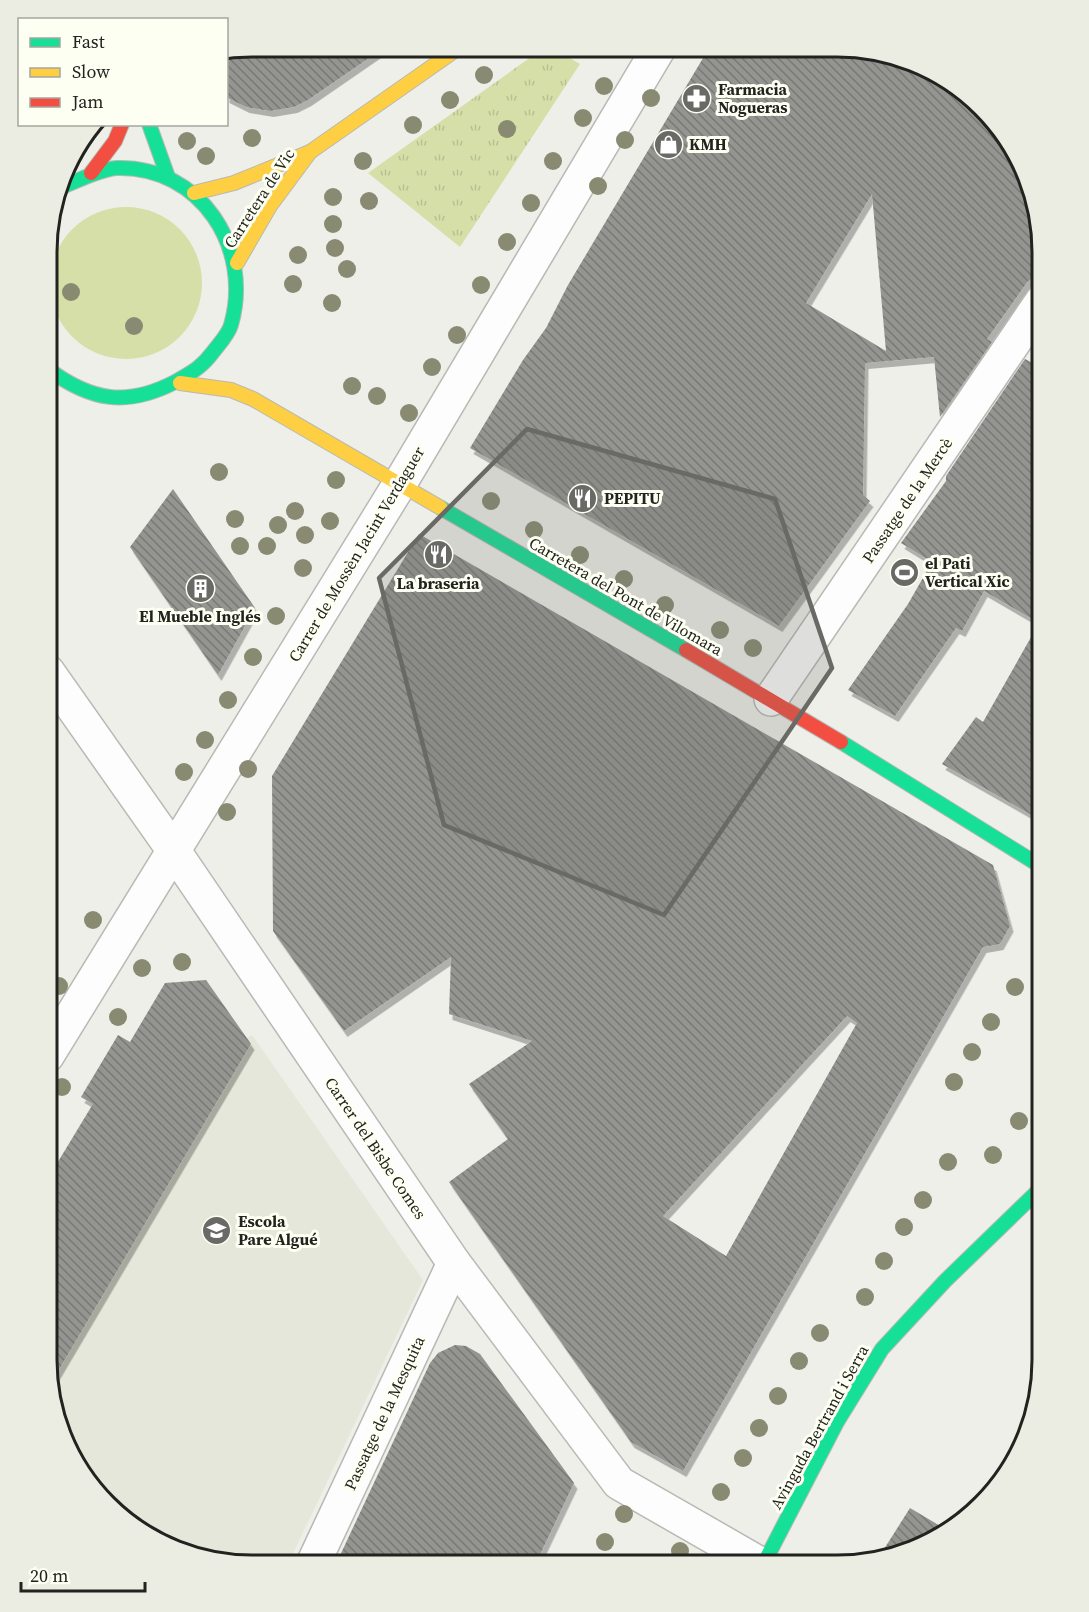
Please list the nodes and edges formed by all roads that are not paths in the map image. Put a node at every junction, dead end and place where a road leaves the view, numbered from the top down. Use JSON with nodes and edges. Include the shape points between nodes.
{"nodes":[{"id":1,"x":446,"y":57,"type":"edge"},
{"id":2,"x":654,"y":57,"type":"edge"},
{"id":3,"x":121,"y":126,"type":"edge"},
{"id":4,"x":150,"y":126,"type":"edge"},
{"id":5,"x":310,"y":152,"type":"junction"},
{"id":6,"x":91,"y":173,"type":"junction"},
{"id":7,"x":168,"y":177,"type":"junction"},
{"id":8,"x":69,"y":183,"type":"edge"},
{"id":9,"x":194,"y":193,"type":"junction"},
{"id":10,"x":237,"y":263,"type":"junction"},
{"id":11,"x":1032,"y":316,"type":"edge"},
{"id":12,"x":57,"y":376,"type":"edge"},
{"id":13,"x":180,"y":383,"type":"junction"},
{"id":14,"x":399,"y":484,"type":"junction"},
{"id":15,"x":57,"y":685,"type":"edge"},
{"id":16,"x":771,"y":699,"type":"junction"},
{"id":17,"x":174,"y":851,"type":"junction"},
{"id":18,"x":1032,"y":861,"type":"edge"},
{"id":19,"x":57,"y":1040,"type":"edge"},
{"id":20,"x":1032,"y":1197,"type":"edge"},
{"id":21,"x":454,"y":1263,"type":"junction"},
{"id":22,"x":317,"y":1555,"type":"edge"},
{"id":23,"x":745,"y":1555,"type":"edge"},
{"id":24,"x":767,"y":1555,"type":"edge"}],
"edges":[{"from":1,"to":5,"type":"street","name":"Carretera de Vic"},
{"from":2,"to":14,"type":"street","name":"Carrer de Mossèn Jacint Verdaguer"},
{"from":3,"to":6,"type":"street"},
{"from":4,"to":7,"type":"street"},
{"from":5,"to":9,"type":"street","name":"Carretera de Vic","via":[[234,183]]},
{"from":5,"to":10,"type":"street","name":"Carretera de Vic","via":[[265,214]]},
{"from":6,"to":7,"type":"street","via":[[125,168]]},
{"from":6,"to":8,"type":"street"},
{"from":7,"to":9,"type":"street"},
{"from":9,"to":10,"type":"street","via":[[222,224]]},
{"from":10,"to":13,"type":"street","via":[[238,294],[230,325],[205,364]]},
{"from":11,"to":16,"type":"street","name":"Passatge de la Mercè"},
{"from":12,"to":13,"type":"street","via":[[87,392],[125,397],[144,396]]},
{"from":13,"to":14,"type":"street","name":"Carretera del Pont de Vilomara","via":[[231,390],[253,399]]},
{"from":14,"to":16,"type":"street","name":"Carretera del Pont de Vilomara"},
{"from":14,"to":17,"type":"street","name":"Carrer de Mossèn Jacint Verdaguer"},
{"from":15,"to":17,"type":"street","name":"Carrer del Bisbe Comes"},
{"from":16,"to":18,"type":"street","name":"Carretera del Pont de Vilomara"},
{"from":17,"to":19,"type":"street","name":"Carrer de Mossèn Jacint Verdaguer"},
{"from":17,"to":21,"type":"street","name":"Carrer del Bisbe Comes"},
{"from":20,"to":24,"type":"street","name":"Avinguda Bertrand i Serra","via":[[882,1349],[837,1422]]},
{"from":21,"to":22,"type":"street","name":"Passatge de la Mesquita"},
{"from":21,"to":23,"type":"street","name":"Carrer del Bisbe Comes","via":[[620,1483]]}]}
